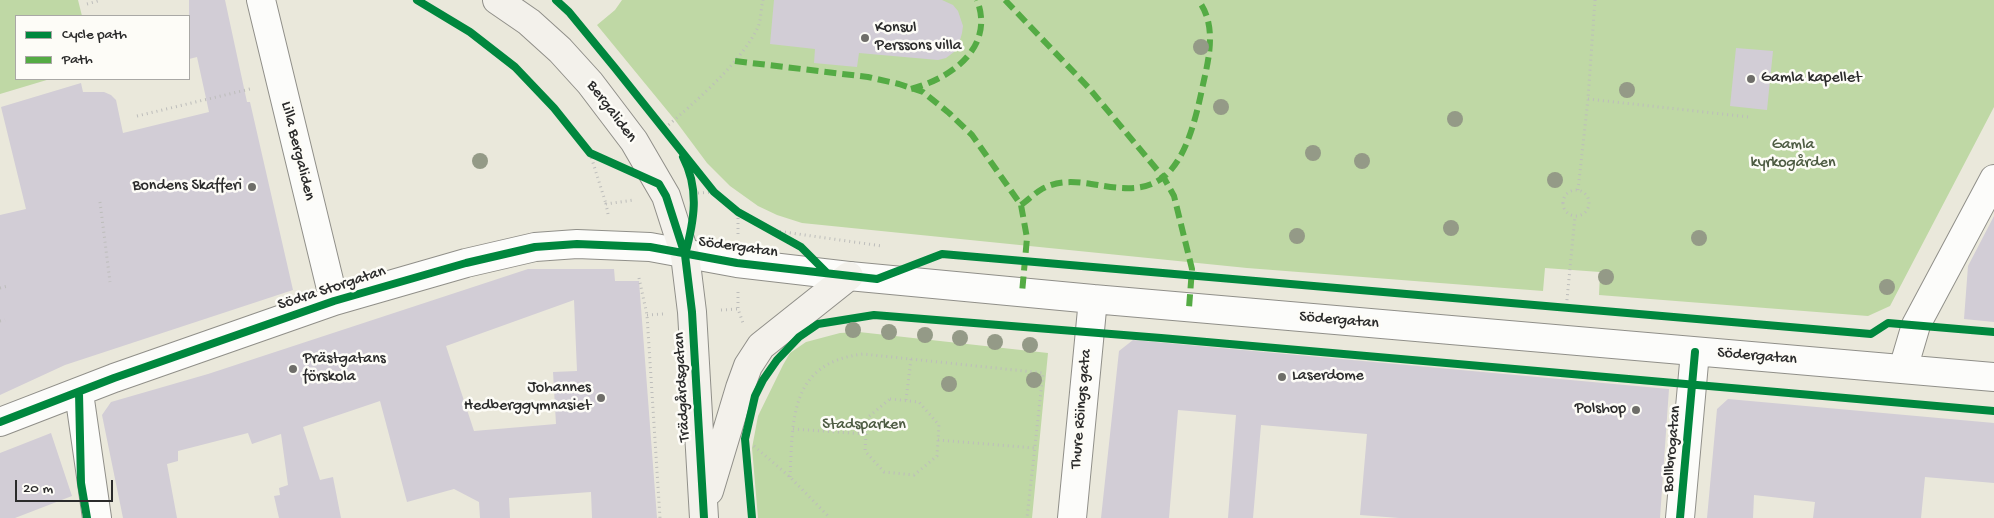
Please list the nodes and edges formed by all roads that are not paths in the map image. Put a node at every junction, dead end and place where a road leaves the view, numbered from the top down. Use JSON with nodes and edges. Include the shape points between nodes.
{"nodes":[{"id":1,"x":261,"y":0,"type":"edge"},
{"id":2,"x":496,"y":0,"type":"edge"},
{"id":3,"x":1994,"y":179,"type":"edge"},
{"id":4,"x":685,"y":254,"type":"junction"},
{"id":5,"x":849,"y":276,"type":"junction"},
{"id":6,"x":1093,"y":300,"type":"junction"},
{"id":7,"x":334,"y":301,"type":"junction"},
{"id":8,"x":1695,"y":352,"type":"junction"},
{"id":9,"x":1903,"y":369,"type":"junction"},
{"id":10,"x":1994,"y":377,"type":"edge"},
{"id":11,"x":79,"y":393,"type":"junction"},
{"id":12,"x":0,"y":422,"type":"edge"},
{"id":13,"x":704,"y":514,"type":"edge"},
{"id":14,"x":97,"y":518,"type":"edge"},
{"id":15,"x":1072,"y":518,"type":"edge"},
{"id":16,"x":1680,"y":518,"type":"edge"}],
"edges":[{"from":1,"to":7,"type":"street","name":"Lilla Bergaliden"},
{"from":2,"to":4,"type":"street","name":"Bergaliden","via":[[529,22],[560,50],[590,83],[634,142],[666,196]]},
{"from":3,"to":9,"type":"street","via":[[1916,325]]},
{"from":4,"to":5,"type":"street","name":"Södergatan"},
{"from":4,"to":7,"type":"street","name":"Södra Storgatan","via":[[614,244],[535,247]]},
{"from":4,"to":13,"type":"street","name":"Trädgårdsgatan","via":[[692,312]]},
{"from":5,"to":6,"type":"street","name":"Södergatan"},
{"from":5,"to":13,"type":"street","via":[[762,346],[748,366]]},
{"from":6,"to":8,"type":"street","name":"Södergatan"},
{"from":6,"to":15,"type":"street","name":"Thure Röings gata"},
{"from":7,"to":11,"type":"street","name":"Södra Storgatan"},
{"from":8,"to":9,"type":"street","name":"Södergatan"},
{"from":8,"to":16,"type":"street","name":"Bollbrogatan"},
{"from":9,"to":10,"type":"street","name":"Södergatan"},
{"from":11,"to":12,"type":"street","name":"Södra Storgatan"},
{"from":11,"to":14,"type":"street"}]}
